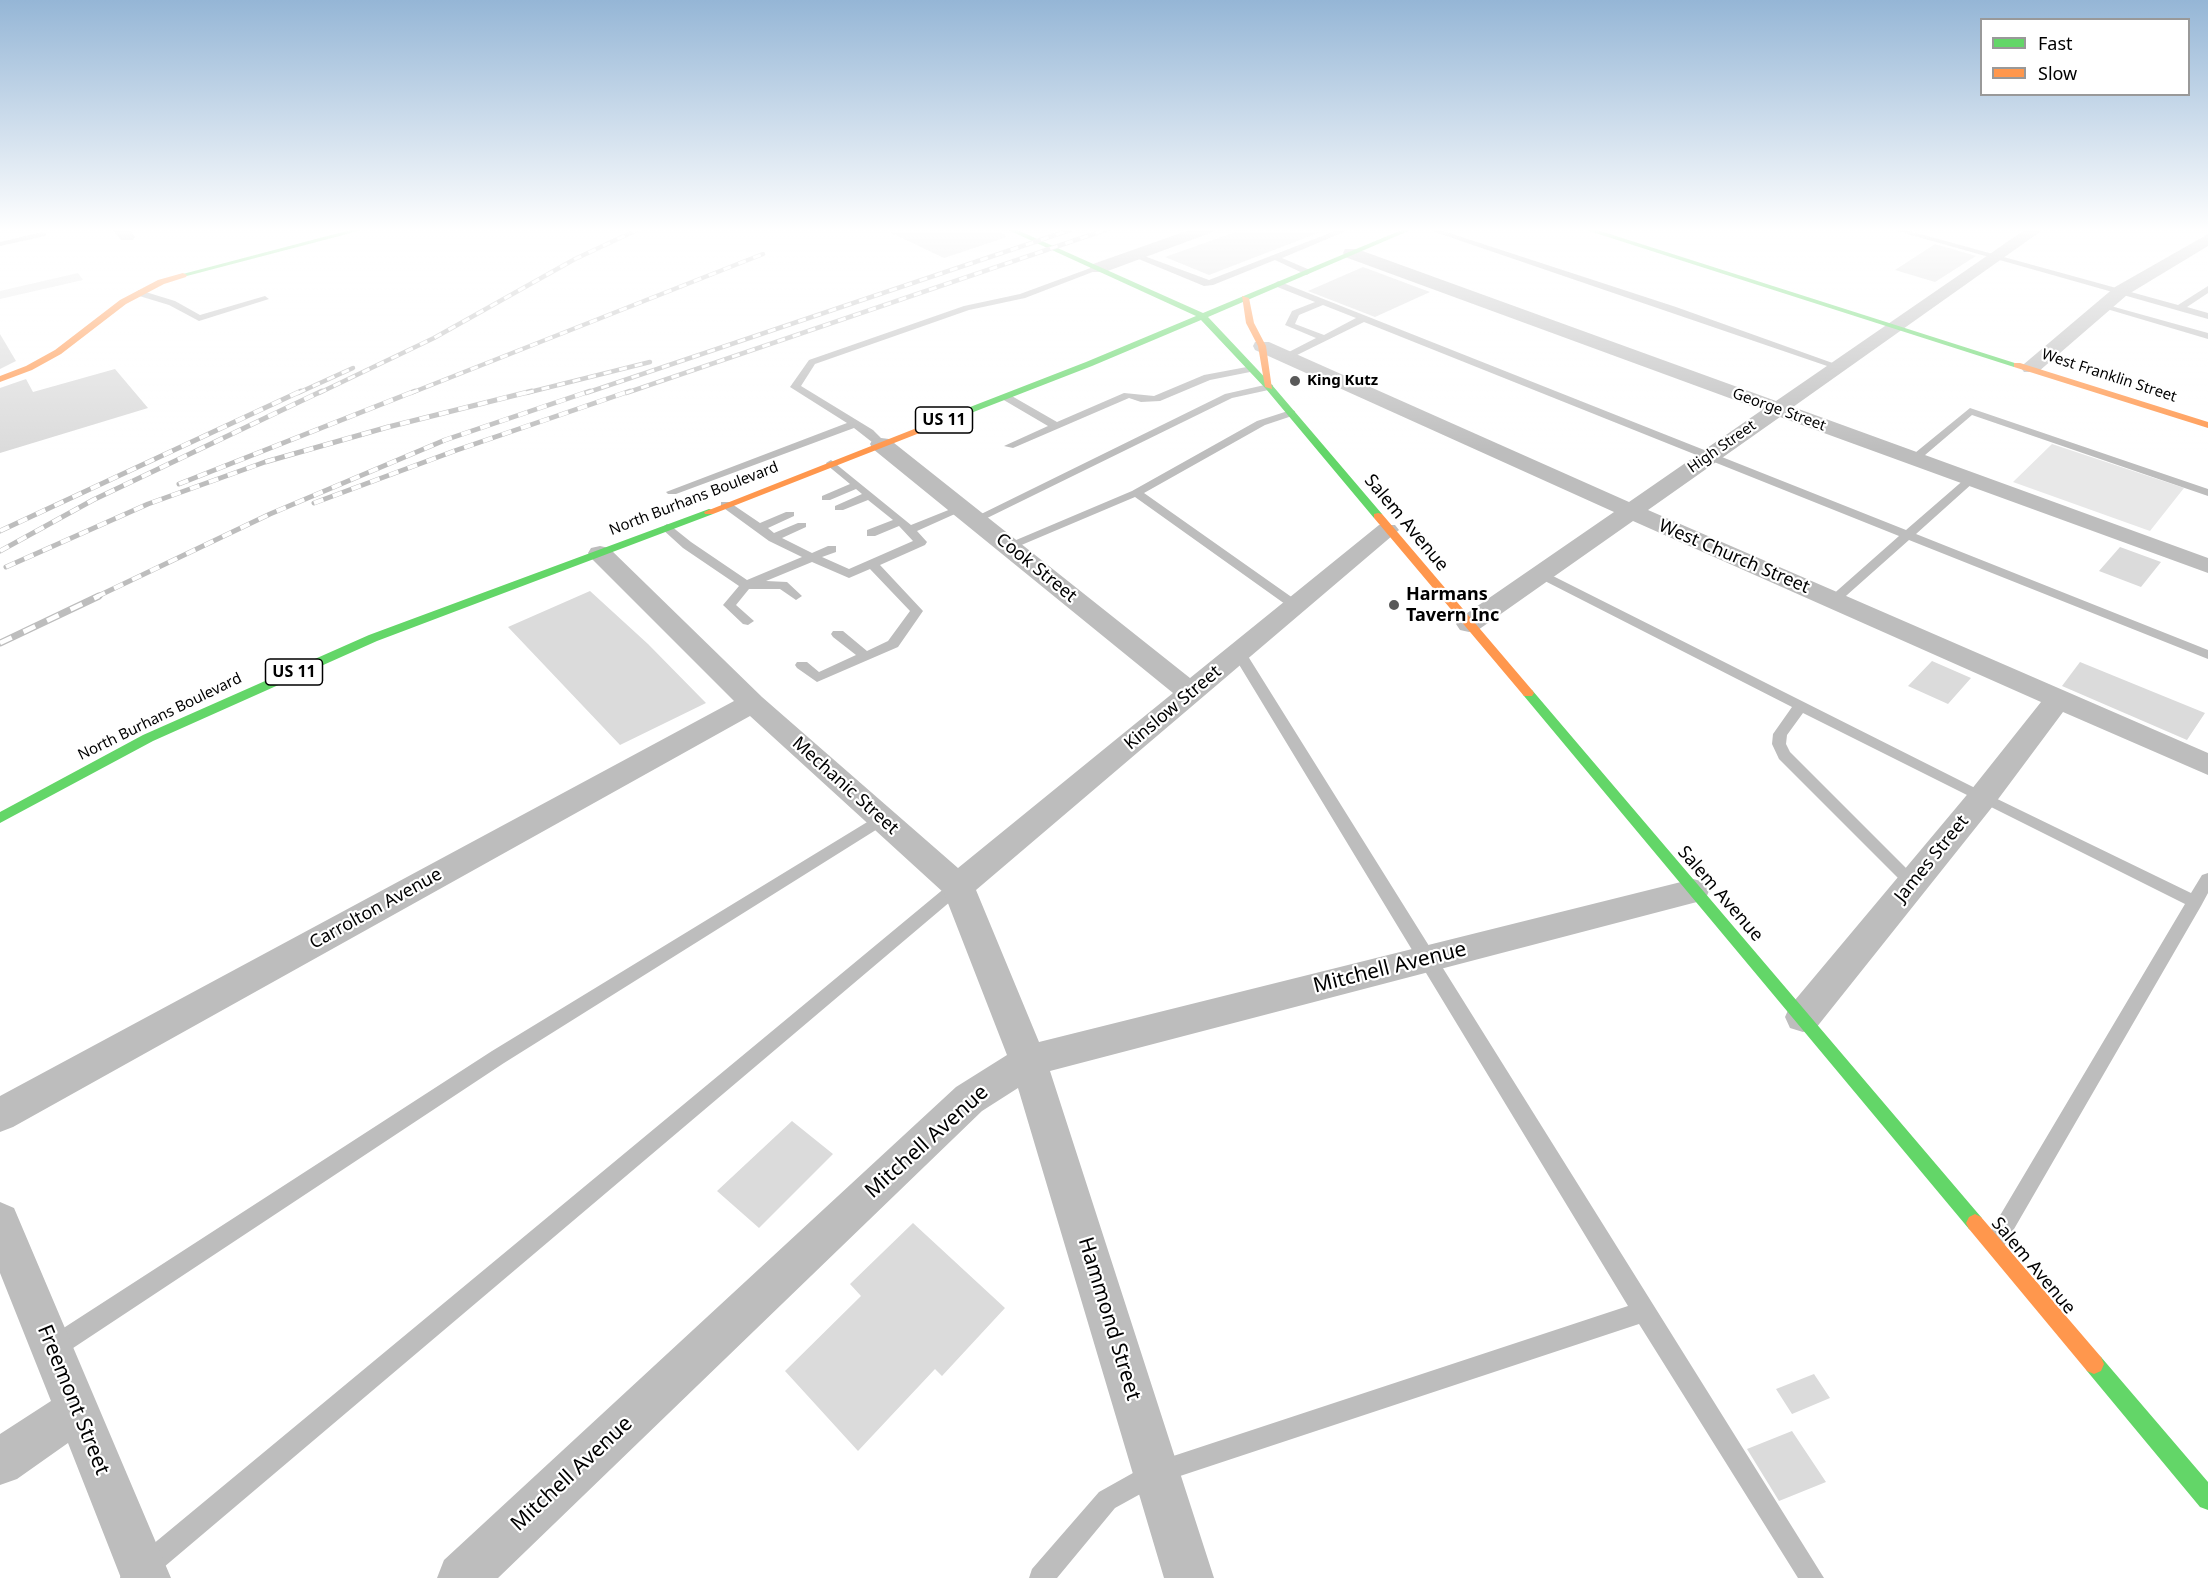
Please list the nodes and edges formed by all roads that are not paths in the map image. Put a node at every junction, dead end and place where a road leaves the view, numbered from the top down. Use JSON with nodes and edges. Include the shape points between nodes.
{"nodes":[{"id":1,"x":125,"y":303,"type":"edge"},
{"id":2,"x":170,"y":303,"type":"edge"},
{"id":3,"x":252,"y":303,"type":"edge"},
{"id":4,"x":992,"y":303,"type":"edge"},
{"id":5,"x":1173,"y":303,"type":"edge"},
{"id":6,"x":1234,"y":303,"type":"edge"},
{"id":7,"x":1246,"y":303,"type":"edge"},
{"id":8,"x":1321,"y":303,"type":"edge"},
{"id":9,"x":1325,"y":303,"type":"edge"},
{"id":10,"x":1485,"y":303,"type":"edge"},
{"id":11,"x":1654,"y":303,"type":"edge"},
{"id":12,"x":1822,"y":303,"type":"edge"},
{"id":13,"x":1931,"y":303,"type":"edge"},
{"id":14,"x":2106,"y":303,"type":"edge"},
{"id":15,"x":2161,"y":303,"type":"edge"},
{"id":16,"x":2188,"y":303,"type":"edge"},
{"id":17,"x":2103,"y":305,"type":"junction"},
{"id":18,"x":2180,"y":308,"type":"junction"},
{"id":19,"x":1202,"y":316,"type":"junction"},
{"id":20,"x":2208,"y":316,"type":"edge"},
{"id":21,"x":1364,"y":318,"type":"junction"},
{"id":22,"x":1897,"y":326,"type":"junction"},
{"id":23,"x":2208,"y":336,"type":"edge"},
{"id":24,"x":1324,"y":338,"type":"junction"},
{"id":25,"x":1262,"y":346,"type":"junction"},
{"id":26,"x":1286,"y":357,"type":"junction"},
{"id":27,"x":1836,"y":366,"type":"junction"},
{"id":28,"x":2031,"y":368,"type":"junction"},
{"id":29,"x":1252,"y":369,"type":"junction"},
{"id":30,"x":0,"y":379,"type":"edge"},
{"id":31,"x":1269,"y":387,"type":"junction"},
{"id":32,"x":1006,"y":397,"type":"junction"},
{"id":33,"x":1776,"y":410,"type":"junction"},
{"id":34,"x":1291,"y":413,"type":"junction"},
{"id":35,"x":854,"y":424,"type":"junction"},
{"id":36,"x":2208,"y":425,"type":"edge"},
{"id":37,"x":1056,"y":426,"type":"junction"},
{"id":38,"x":881,"y":444,"type":"junction"},
{"id":39,"x":1009,"y":446,"type":"dead end"},
{"id":40,"x":1708,"y":457,"type":"junction"},
{"id":41,"x":1914,"y":459,"type":"junction"},
{"id":42,"x":831,"y":463,"type":"junction"},
{"id":43,"x":1970,"y":480,"type":"junction"},
{"id":44,"x":857,"y":485,"type":"junction"},
{"id":45,"x":672,"y":492,"type":"dead end"},
{"id":46,"x":1136,"y":493,"type":"junction"},
{"id":47,"x":2208,"y":493,"type":"edge"},
{"id":48,"x":869,"y":495,"type":"junction"},
{"id":49,"x":826,"y":498,"type":"dead end"},
{"id":50,"x":725,"y":504,"type":"junction"},
{"id":51,"x":839,"y":508,"type":"dead end"},
{"id":52,"x":1630,"y":511,"type":"junction"},
{"id":53,"x":790,"y":514,"type":"dead end"},
{"id":54,"x":968,"y":514,"type":"junction"},
{"id":55,"x":802,"y":525,"type":"dead end"},
{"id":56,"x":905,"y":526,"type":"junction"},
{"id":57,"x":667,"y":528,"type":"junction"},
{"id":58,"x":759,"y":528,"type":"junction"},
{"id":59,"x":1387,"y":530,"type":"junction"},
{"id":60,"x":871,"y":533,"type":"dead end"},
{"id":61,"x":1908,"y":535,"type":"junction"},
{"id":62,"x":773,"y":538,"type":"junction"},
{"id":63,"x":1008,"y":546,"type":"junction"},
{"id":64,"x":832,"y":549,"type":"dead end"},
{"id":65,"x":600,"y":553,"type":"junction"},
{"id":66,"x":812,"y":557,"type":"junction"},
{"id":67,"x":872,"y":564,"type":"junction"},
{"id":68,"x":2208,"y":566,"type":"edge"},
{"id":69,"x":1543,"y":575,"type":"junction"},
{"id":70,"x":746,"y":585,"type":"junction"},
{"id":71,"x":796,"y":596,"type":"dead end"},
{"id":72,"x":1834,"y":600,"type":"junction"},
{"id":73,"x":1296,"y":606,"type":"junction"},
{"id":74,"x":748,"y":621,"type":"dead end"},
{"id":75,"x":1469,"y":624,"type":"junction"},
{"id":76,"x":838,"y":634,"type":"dead end"},
{"id":77,"x":1239,"y":653,"type":"junction"},
{"id":78,"x":2208,"y":655,"type":"edge"},
{"id":79,"x":865,"y":656,"type":"junction"},
{"id":80,"x":802,"y":665,"type":"dead end"},
{"id":81,"x":1191,"y":693,"type":"junction"},
{"id":82,"x":2058,"y":699,"type":"junction"},
{"id":83,"x":752,"y":703,"type":"junction"},
{"id":84,"x":1800,"y":706,"type":"junction"},
{"id":85,"x":2208,"y":765,"type":"edge"},
{"id":86,"x":1982,"y":798,"type":"junction"},
{"id":87,"x":0,"y":818,"type":"edge"},
{"id":88,"x":882,"y":819,"type":"junction"},
{"id":89,"x":1912,"y":883,"type":"junction"},
{"id":90,"x":958,"y":886,"type":"junction"},
{"id":91,"x":1694,"y":891,"type":"junction"},
{"id":92,"x":2203,"y":892,"type":"edge"},
{"id":93,"x":1426,"y":959,"type":"junction"},
{"id":94,"x":1803,"y":1017,"type":"junction"},
{"id":95,"x":1028,"y":1061,"type":"junction"},
{"id":96,"x":0,"y":1114,"type":"edge"},
{"id":97,"x":0,"y":1222,"type":"edge"},
{"id":98,"x":1992,"y":1246,"type":"junction"},
{"id":99,"x":1644,"y":1312,"type":"junction"},
{"id":100,"x":52,"y":1348,"type":"junction"},
{"id":101,"x":77,"y":1410,"type":"junction"},
{"id":102,"x":0,"y":1462,"type":"edge"},
{"id":103,"x":1158,"y":1472,"type":"junction"},
{"id":104,"x":2208,"y":1499,"type":"edge"},
{"id":105,"x":140,"y":1575,"type":"edge"},
{"id":106,"x":462,"y":1578,"type":"edge"},
{"id":107,"x":1041,"y":1578,"type":"edge"},
{"id":108,"x":1189,"y":1578,"type":"edge"},
{"id":109,"x":1812,"y":1578,"type":"edge"}],
"edges":[{"from":1,"to":30,"type":"main road","via":[[58,352]]},
{"from":2,"to":3,"type":"lane","via":[[199,318]]},
{"from":4,"to":35,"type":"lane","via":[[812,362],[795,387]]},
{"from":5,"to":19,"type":"main road"},
{"from":6,"to":19,"type":"main road","name":"North Burhans Boulevard","number":"US 11"},
{"from":7,"to":25,"type":"main road","via":[[1250,323]]},
{"from":8,"to":24,"type":"lane","via":[[1295,313],[1290,325]]},
{"from":9,"to":21,"type":"lane"},
{"from":10,"to":33,"type":"street","name":"George Street"},
{"from":11,"to":27,"type":"lane"},
{"from":12,"to":22,"type":"main road","name":"West Franklin Street"},
{"from":13,"to":22,"type":"street","name":"High Street"},
{"from":14,"to":17,"type":"street"},
{"from":15,"to":18,"type":"lane"},
{"from":16,"to":18,"type":"lane"},
{"from":17,"to":23,"type":"lane"},
{"from":17,"to":28,"type":"street"},
{"from":18,"to":20,"type":"lane"},
{"from":19,"to":29,"type":"main road","name":"Salem Avenue"},
{"from":19,"to":32,"type":"main road","name":"North Burhans Boulevard","number":"US 11"},
{"from":21,"to":24,"type":"lane"},
{"from":21,"to":40,"type":"lane"},
{"from":22,"to":27,"type":"street","name":"High Street"},
{"from":22,"to":28,"type":"main road","name":"West Franklin Street"},
{"from":24,"to":26,"type":"lane"},
{"from":25,"to":26,"type":"street","name":"West Church Street"},
{"from":25,"to":31,"type":"main road"},
{"from":26,"to":52,"type":"street","name":"West Church Street"},
{"from":27,"to":33,"type":"street","name":"High Street"},
{"from":28,"to":36,"type":"main road","name":"West Franklin Street"},
{"from":29,"to":31,"type":"main road","name":"Salem Avenue"},
{"from":29,"to":37,"type":"lane","via":[[1207,377],[1156,399],[1128,395]]},
{"from":31,"to":34,"type":"main road","name":"Salem Avenue"},
{"from":31,"to":54,"type":"lane","via":[[1229,396]]},
{"from":32,"to":37,"type":"lane"},
{"from":32,"to":38,"type":"main road","name":"North Burhans Boulevard","number":"US 11"},
{"from":33,"to":40,"type":"street","name":"High Street"},
{"from":33,"to":41,"type":"street","name":"George Street"},
{"from":34,"to":46,"type":"lane","via":[[1261,423]]},
{"from":34,"to":59,"type":"main road","name":"Salem Avenue"},
{"from":35,"to":38,"type":"lane"},
{"from":35,"to":45,"type":"lane"},
{"from":37,"to":39,"type":"lane"},
{"from":38,"to":42,"type":"main road","name":"North Burhans Boulevard","number":"US 11"},
{"from":38,"to":54,"type":"street","name":"Cook Street"},
{"from":40,"to":52,"type":"street","name":"High Street"},
{"from":40,"to":61,"type":"lane"},
{"from":41,"to":43,"type":"street","name":"George Street"},
{"from":41,"to":47,"type":"lane","via":[[1970,411]]},
{"from":42,"to":44,"type":"lane"},
{"from":42,"to":50,"type":"main road","name":"North Burhans Boulevard","number":"US 11"},
{"from":43,"to":61,"type":"lane"},
{"from":43,"to":68,"type":"street","name":"George Street"},
{"from":44,"to":48,"type":"lane"},
{"from":44,"to":49,"type":"lane"},
{"from":46,"to":63,"type":"lane"},
{"from":46,"to":73,"type":"lane"},
{"from":48,"to":51,"type":"lane"},
{"from":48,"to":56,"type":"lane"},
{"from":50,"to":57,"type":"main road","name":"North Burhans Boulevard","number":"US 11"},
{"from":50,"to":58,"type":"lane"},
{"from":52,"to":69,"type":"street","name":"High Street"},
{"from":52,"to":72,"type":"street","name":"West Church Street"},
{"from":53,"to":58,"type":"lane"},
{"from":54,"to":56,"type":"lane"},
{"from":54,"to":63,"type":"street","name":"Cook Street"},
{"from":55,"to":62,"type":"lane"},
{"from":56,"to":60,"type":"lane"},
{"from":56,"to":67,"type":"lane","via":[[921,542]]},
{"from":57,"to":65,"type":"main road","name":"North Burhans Boulevard","number":"US 11"},
{"from":57,"to":70,"type":"lane"},
{"from":58,"to":62,"type":"lane"},
{"from":59,"to":73,"type":"street","name":"Kinslow Street"},
{"from":59,"to":75,"type":"main road","name":"Salem Avenue"},
{"from":61,"to":72,"type":"lane"},
{"from":61,"to":78,"type":"lane"},
{"from":62,"to":66,"type":"lane"},
{"from":63,"to":81,"type":"street","name":"Cook Street"},
{"from":64,"to":66,"type":"lane"},
{"from":65,"to":83,"type":"street","name":"Mechanic Street"},
{"from":65,"to":87,"type":"main road","name":"North Burhans Boulevard","number":"US 11","via":[[372,638],[264,685],[148,738]]},
{"from":66,"to":67,"type":"lane","via":[[849,574]]},
{"from":66,"to":70,"type":"lane"},
{"from":67,"to":79,"type":"lane","via":[[917,611],[893,644]]},
{"from":69,"to":75,"type":"street","name":"High Street"},
{"from":69,"to":84,"type":"lane"},
{"from":70,"to":71,"type":"lane","via":[[783,585]]},
{"from":70,"to":74,"type":"lane","via":[[729,604]]},
{"from":72,"to":82,"type":"street","name":"West Church Street"},
{"from":73,"to":77,"type":"street","name":"Kinslow Street"},
{"from":75,"to":91,"type":"main road","name":"Salem Avenue"},
{"from":76,"to":79,"type":"lane"},
{"from":77,"to":81,"type":"street","name":"Kinslow Street"},
{"from":77,"to":93,"type":"lane"},
{"from":79,"to":80,"type":"lane","via":[[817,678]]},
{"from":81,"to":90,"type":"street","name":"Kinslow Street"},
{"from":82,"to":85,"type":"street","name":"West Church Street"},
{"from":82,"to":86,"type":"street","name":"James Street"},
{"from":83,"to":88,"type":"street","name":"Mechanic Street"},
{"from":83,"to":96,"type":"street","name":"Carrolton Avenue"},
{"from":84,"to":86,"type":"lane"},
{"from":84,"to":89,"type":"lane","via":[[1780,734],[1784,755]]},
{"from":86,"to":89,"type":"street","name":"James Street"},
{"from":86,"to":92,"type":"lane"},
{"from":88,"to":90,"type":"street","name":"Mechanic Street"},
{"from":88,"to":100,"type":"lane","via":[[498,1057]]},
{"from":89,"to":94,"type":"street","name":"James Street"},
{"from":90,"to":95,"type":"street","name":"Mechanic Street"},
{"from":90,"to":105,"type":"lane"},
{"from":91,"to":93,"type":"street","name":"Mitchell Avenue"},
{"from":91,"to":94,"type":"main road","name":"Salem Avenue"},
{"from":92,"to":98,"type":"lane"},
{"from":93,"to":95,"type":"street","name":"Mitchell Avenue"},
{"from":93,"to":99,"type":"lane"},
{"from":94,"to":98,"type":"main road","name":"Salem Avenue"},
{"from":95,"to":103,"type":"street","name":"Hammond Street"},
{"from":95,"to":106,"type":"street","name":"Mitchell Avenue","via":[[969,1099]]},
{"from":97,"to":100,"type":"street","name":"Freemont Street"},
{"from":98,"to":104,"type":"main road","name":"Salem Avenue"},
{"from":99,"to":103,"type":"lane"},
{"from":99,"to":109,"type":"lane"},
{"from":100,"to":101,"type":"street","name":"Freemont Street"},
{"from":101,"to":102,"type":"street"},
{"from":101,"to":105,"type":"street","name":"Freemont Street"},
{"from":103,"to":107,"type":"lane","via":[[1107,1500]]},
{"from":103,"to":108,"type":"street","name":"Hammond Street"}]}
